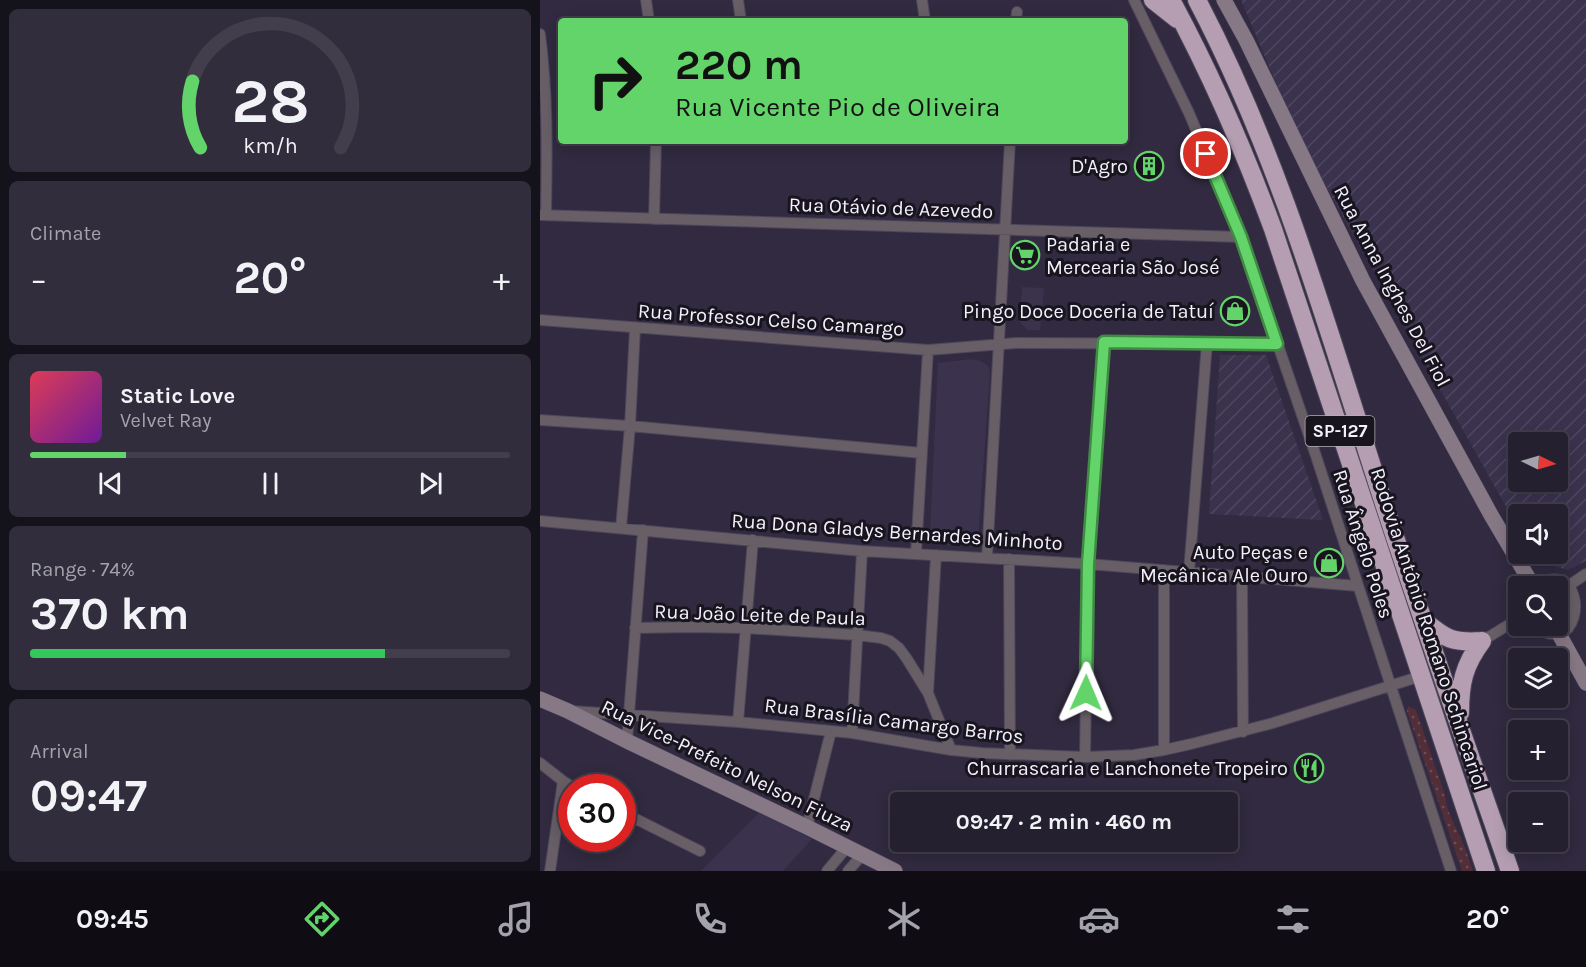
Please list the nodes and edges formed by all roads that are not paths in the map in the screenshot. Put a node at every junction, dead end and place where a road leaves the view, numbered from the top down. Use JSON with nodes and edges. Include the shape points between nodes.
{"nodes":[{"id":1,"x":646,"y":0,"type":"edge"},
{"id":2,"x":738,"y":0,"type":"edge"},
{"id":3,"x":922,"y":0,"type":"edge"},
{"id":4,"x":1134,"y":0,"type":"edge"},
{"id":5,"x":1153,"y":0,"type":"edge"},
{"id":6,"x":1171,"y":0,"type":"edge"},
{"id":7,"x":1197,"y":0,"type":"edge"},
{"id":8,"x":1224,"y":0,"type":"edge"},
{"id":9,"x":649,"y":18,"type":"edge"},
{"id":10,"x":741,"y":18,"type":"edge"},
{"id":11,"x":925,"y":18,"type":"edge"},
{"id":12,"x":1185,"y":27,"type":"junction"},
{"id":13,"x":540,"y":34,"type":"edge"},
{"id":14,"x":656,"y":144,"type":"edge"},
{"id":15,"x":1010,"y":144,"type":"edge"},
{"id":16,"x":543,"y":215,"type":"edge"},
{"id":17,"x":654,"y":219,"type":"junction"},
{"id":18,"x":1005,"y":229,"type":"junction"},
{"id":19,"x":1241,"y":237,"type":"junction"},
{"id":20,"x":540,"y":320,"type":"edge"},
{"id":21,"x":635,"y":328,"type":"junction"},
{"id":22,"x":1104,"y":342,"type":"junction"},
{"id":23,"x":1207,"y":343,"type":"junction"},
{"id":24,"x":1277,"y":344,"type":"junction"},
{"id":25,"x":999,"y":345,"type":"junction"},
{"id":26,"x":928,"y":350,"type":"junction"},
{"id":27,"x":540,"y":420,"type":"edge"},
{"id":28,"x":630,"y":426,"type":"junction"},
{"id":29,"x":922,"y":453,"type":"junction"},
{"id":30,"x":540,"y":520,"type":"edge"},
{"id":31,"x":621,"y":528,"type":"junction"},
{"id":32,"x":643,"y":530,"type":"junction"},
{"id":33,"x":753,"y":540,"type":"junction"},
{"id":34,"x":861,"y":551,"type":"junction"},
{"id":35,"x":916,"y":554,"type":"junction"},
{"id":36,"x":936,"y":555,"type":"junction"},
{"id":37,"x":987,"y":558,"type":"junction"},
{"id":38,"x":1009,"y":560,"type":"junction"},
{"id":39,"x":1088,"y":564,"type":"junction"},
{"id":40,"x":1164,"y":570,"type":"junction"},
{"id":41,"x":1189,"y":572,"type":"junction"},
{"id":42,"x":1586,"y":573,"type":"edge"},
{"id":43,"x":1528,"y":576,"type":"edge"},
{"id":44,"x":1242,"y":577,"type":"junction"},
{"id":45,"x":1568,"y":583,"type":"edge"},
{"id":46,"x":1571,"y":584,"type":"junction"},
{"id":47,"x":1358,"y":586,"type":"junction"},
{"id":48,"x":1423,"y":621,"type":"junction"},
{"id":49,"x":1508,"y":625,"type":"edge"},
{"id":50,"x":635,"y":628,"type":"junction"},
{"id":51,"x":745,"y":628,"type":"junction"},
{"id":52,"x":1568,"y":630,"type":"edge"},
{"id":53,"x":857,"y":635,"type":"junction"},
{"id":54,"x":1560,"y":636,"type":"edge"},
{"id":55,"x":1482,"y":641,"type":"junction"},
{"id":56,"x":1421,"y":676,"type":"junction"},
{"id":57,"x":1586,"y":683,"type":"edge"},
{"id":58,"x":1390,"y":686,"type":"junction"},
{"id":59,"x":928,"y":693,"type":"junction"},
{"id":60,"x":540,"y":699,"type":"edge"},
{"id":61,"x":568,"y":711,"type":"junction"},
{"id":62,"x":586,"y":711,"type":"junction"},
{"id":63,"x":630,"y":714,"type":"junction"},
{"id":64,"x":738,"y":722,"type":"junction"},
{"id":65,"x":1460,"y":727,"type":"junction"},
{"id":66,"x":831,"y":731,"type":"junction"},
{"id":67,"x":1244,"y":732,"type":"junction"},
{"id":68,"x":852,"y":733,"type":"junction"},
{"id":69,"x":627,"y":739,"type":"junction"},
{"id":70,"x":951,"y":750,"type":"junction"},
{"id":71,"x":1164,"y":750,"type":"junction"},
{"id":72,"x":1010,"y":755,"type":"junction"},
{"id":73,"x":1085,"y":757,"type":"junction"},
{"id":74,"x":540,"y":763,"type":"edge"},
{"id":75,"x":558,"y":777,"type":"edge"},
{"id":76,"x":558,"y":816,"type":"edge"},
{"id":77,"x":636,"y":819,"type":"edge"},
{"id":78,"x":807,"y":827,"type":"junction"},
{"id":79,"x":847,"y":848,"type":"junction"},
{"id":80,"x":700,"y":851,"type":"dead end"},
{"id":81,"x":862,"y":855,"type":"junction"},
{"id":82,"x":550,"y":871,"type":"edge"},
{"id":83,"x":827,"y":871,"type":"edge"},
{"id":84,"x":848,"y":871,"type":"edge"},
{"id":85,"x":895,"y":871,"type":"edge"},
{"id":86,"x":1451,"y":871,"type":"edge"},
{"id":87,"x":1486,"y":871,"type":"edge"},
{"id":88,"x":1510,"y":871,"type":"edge"}],
"edges":[{"from":1,"to":9,"type":"street"},
{"from":2,"to":10,"type":"street"},
{"from":3,"to":11,"type":"street"},
{"from":4,"to":19,"type":"street","name":"Rua Ângelo Poles","via":[[1189,113]]},
{"from":5,"to":12,"type":"highway"},
{"from":6,"to":12,"type":"highway","name":"Rodovia Antônio Romano Schincariol","number":"SP-127"},
{"from":7,"to":48,"type":"highway","name":"Rodovia Antônio Romano Schincariol","number":"SP-127","via":[[1275,173]]},
{"from":8,"to":43,"type":"street","name":"Rua Anna Inghes Del Fiol","via":[[1363,281]]},
{"from":12,"to":56,"type":"highway","name":"Rodovia Antônio Romano Schincariol","number":"SP-127","via":[[1225,110],[1270,220]]},
{"from":13,"to":16,"type":"street","via":[[547,122]]},
{"from":14,"to":17,"type":"street"},
{"from":15,"to":18,"type":"street"},
{"from":16,"to":17,"type":"street","name":"Rua Otávio de Azevedo"},
{"from":17,"to":18,"type":"street","name":"Rua Otávio de Azevedo"},
{"from":18,"to":19,"type":"street","name":"Rua Otávio de Azevedo"},
{"from":18,"to":25,"type":"street"},
{"from":19,"to":24,"type":"street","name":"Rua Ângelo Poles"},
{"from":20,"to":21,"type":"street","name":"Rua Professor Celso Camargo"},
{"from":21,"to":26,"type":"street","name":"Rua Professor Celso Camargo"},
{"from":21,"to":28,"type":"street"},
{"from":22,"to":23,"type":"street","name":"Rua Professor Celso Camargo"},
{"from":22,"to":25,"type":"street","name":"Rua Professor Celso Camargo"},
{"from":22,"to":39,"type":"street"},
{"from":23,"to":24,"type":"street","name":"Rua Professor Celso Camargo"},
{"from":23,"to":41,"type":"street"},
{"from":24,"to":47,"type":"street","name":"Rua Ângelo Poles"},
{"from":25,"to":26,"type":"street","name":"Rua Professor Celso Camargo"},
{"from":25,"to":37,"type":"street"},
{"from":26,"to":29,"type":"street"},
{"from":27,"to":28,"type":"street"},
{"from":28,"to":29,"type":"street"},
{"from":28,"to":31,"type":"street"},
{"from":29,"to":35,"type":"street"},
{"from":30,"to":31,"type":"street","name":"Rua Dona Gladys Bernardes Minhoto"},
{"from":31,"to":32,"type":"street","name":"Rua Dona Gladys Bernardes Minhoto"},
{"from":32,"to":33,"type":"street","name":"Rua Dona Gladys Bernardes Minhoto"},
{"from":32,"to":50,"type":"street"},
{"from":33,"to":34,"type":"street","name":"Rua Dona Gladys Bernardes Minhoto"},
{"from":33,"to":51,"type":"street"},
{"from":34,"to":35,"type":"street","name":"Rua Dona Gladys Bernardes Minhoto"},
{"from":34,"to":53,"type":"street"},
{"from":35,"to":36,"type":"street","name":"Rua Dona Gladys Bernardes Minhoto"},
{"from":36,"to":37,"type":"street","name":"Rua Dona Gladys Bernardes Minhoto"},
{"from":36,"to":59,"type":"street","name":"Rua João Leite de Paula"},
{"from":37,"to":38,"type":"street","name":"Rua Dona Gladys Bernardes Minhoto"},
{"from":38,"to":39,"type":"street","name":"Rua Dona Gladys Bernardes Minhoto"},
{"from":38,"to":72,"type":"street"},
{"from":39,"to":40,"type":"street","name":"Rua Dona Gladys Bernardes Minhoto"},
{"from":39,"to":73,"type":"street"},
{"from":40,"to":41,"type":"street","name":"Rua Dona Gladys Bernardes Minhoto"},
{"from":40,"to":71,"type":"street"},
{"from":41,"to":44,"type":"street","name":"Rua Dona Gladys Bernardes Minhoto"},
{"from":42,"to":46,"type":"street"},
{"from":44,"to":47,"type":"street","name":"Rua Dona Gladys Bernardes Minhoto"},
{"from":44,"to":67,"type":"street"},
{"from":45,"to":46,"type":"street"},
{"from":46,"to":52,"type":"street","via":[[1581,597],[1582,606],[1577,622]]},
{"from":47,"to":58,"type":"street","name":"Rua Ângelo Poles"},
{"from":48,"to":55,"type":"highway","via":[[1452,640]]},
{"from":48,"to":65,"type":"highway","name":"Rodovia Antônio Romano Schincariol","number":"SP-127"},
{"from":49,"to":55,"type":"street"},
{"from":50,"to":51,"type":"street","name":"Rua João Leite de Paula"},
{"from":50,"to":63,"type":"street"},
{"from":51,"to":53,"type":"street","name":"Rua João Leite de Paula"},
{"from":51,"to":64,"type":"street"},
{"from":53,"to":59,"type":"street","name":"Rua João Leite de Paula","via":[[881,638],[899,648]]},
{"from":53,"to":68,"type":"street"},
{"from":54,"to":57,"type":"street"},
{"from":55,"to":65,"type":"highway","via":[[1467,663],[1462,679]]},
{"from":56,"to":58,"type":"street","name":"Rua Brasília Camargo Barros"},
{"from":56,"to":87,"type":"highway","name":"Rodovia Antônio Romano Schincariol","number":"SP-127"},
{"from":58,"to":67,"type":"street","name":"Rua Brasília Camargo Barros"},
{"from":58,"to":86,"type":"street","name":"Rua Ângelo Poles"},
{"from":59,"to":70,"type":"street","name":"Rua João Leite de Paula"},
{"from":60,"to":61,"type":"street","name":"Rua Vice-Prefeito Nelson Fiuza"},
{"from":61,"to":62,"type":"street","name":"Rua Brasília Camargo Barros"},
{"from":61,"to":69,"type":"street","name":"Rua Vice-Prefeito Nelson Fiuza"},
{"from":62,"to":63,"type":"street","name":"Rua Brasília Camargo Barros"},
{"from":62,"to":69,"type":"street"},
{"from":63,"to":64,"type":"street","name":"Rua Brasília Camargo Barros"},
{"from":63,"to":69,"type":"street"},
{"from":64,"to":66,"type":"street","name":"Rua Brasília Camargo Barros"},
{"from":65,"to":88,"type":"highway","name":"Rodovia Antônio Romano Schincariol","number":"SP-127"},
{"from":66,"to":68,"type":"street","name":"Rua Brasília Camargo Barros"},
{"from":66,"to":78,"type":"street"},
{"from":67,"to":71,"type":"street","name":"Rua Brasília Camargo Barros"},
{"from":68,"to":70,"type":"street","name":"Rua Brasília Camargo Barros"},
{"from":69,"to":78,"type":"street","name":"Rua Vice-Prefeito Nelson Fiuza"},
{"from":70,"to":72,"type":"street","name":"Rua Brasília Camargo Barros"},
{"from":71,"to":73,"type":"street","name":"Rua Brasília Camargo Barros"},
{"from":72,"to":73,"type":"street","name":"Rua Brasília Camargo Barros"},
{"from":74,"to":75,"type":"street"},
{"from":76,"to":82,"type":"street"},
{"from":77,"to":80,"type":"street"},
{"from":78,"to":79,"type":"street","name":"Rua Vice-Prefeito Nelson Fiuza"},
{"from":79,"to":81,"type":"street","name":"Rua Vice-Prefeito Nelson Fiuza"},
{"from":79,"to":83,"type":"street"},
{"from":81,"to":84,"type":"street"},
{"from":81,"to":85,"type":"street","name":"Rua Vice-Prefeito Nelson Fiuza"}]}
